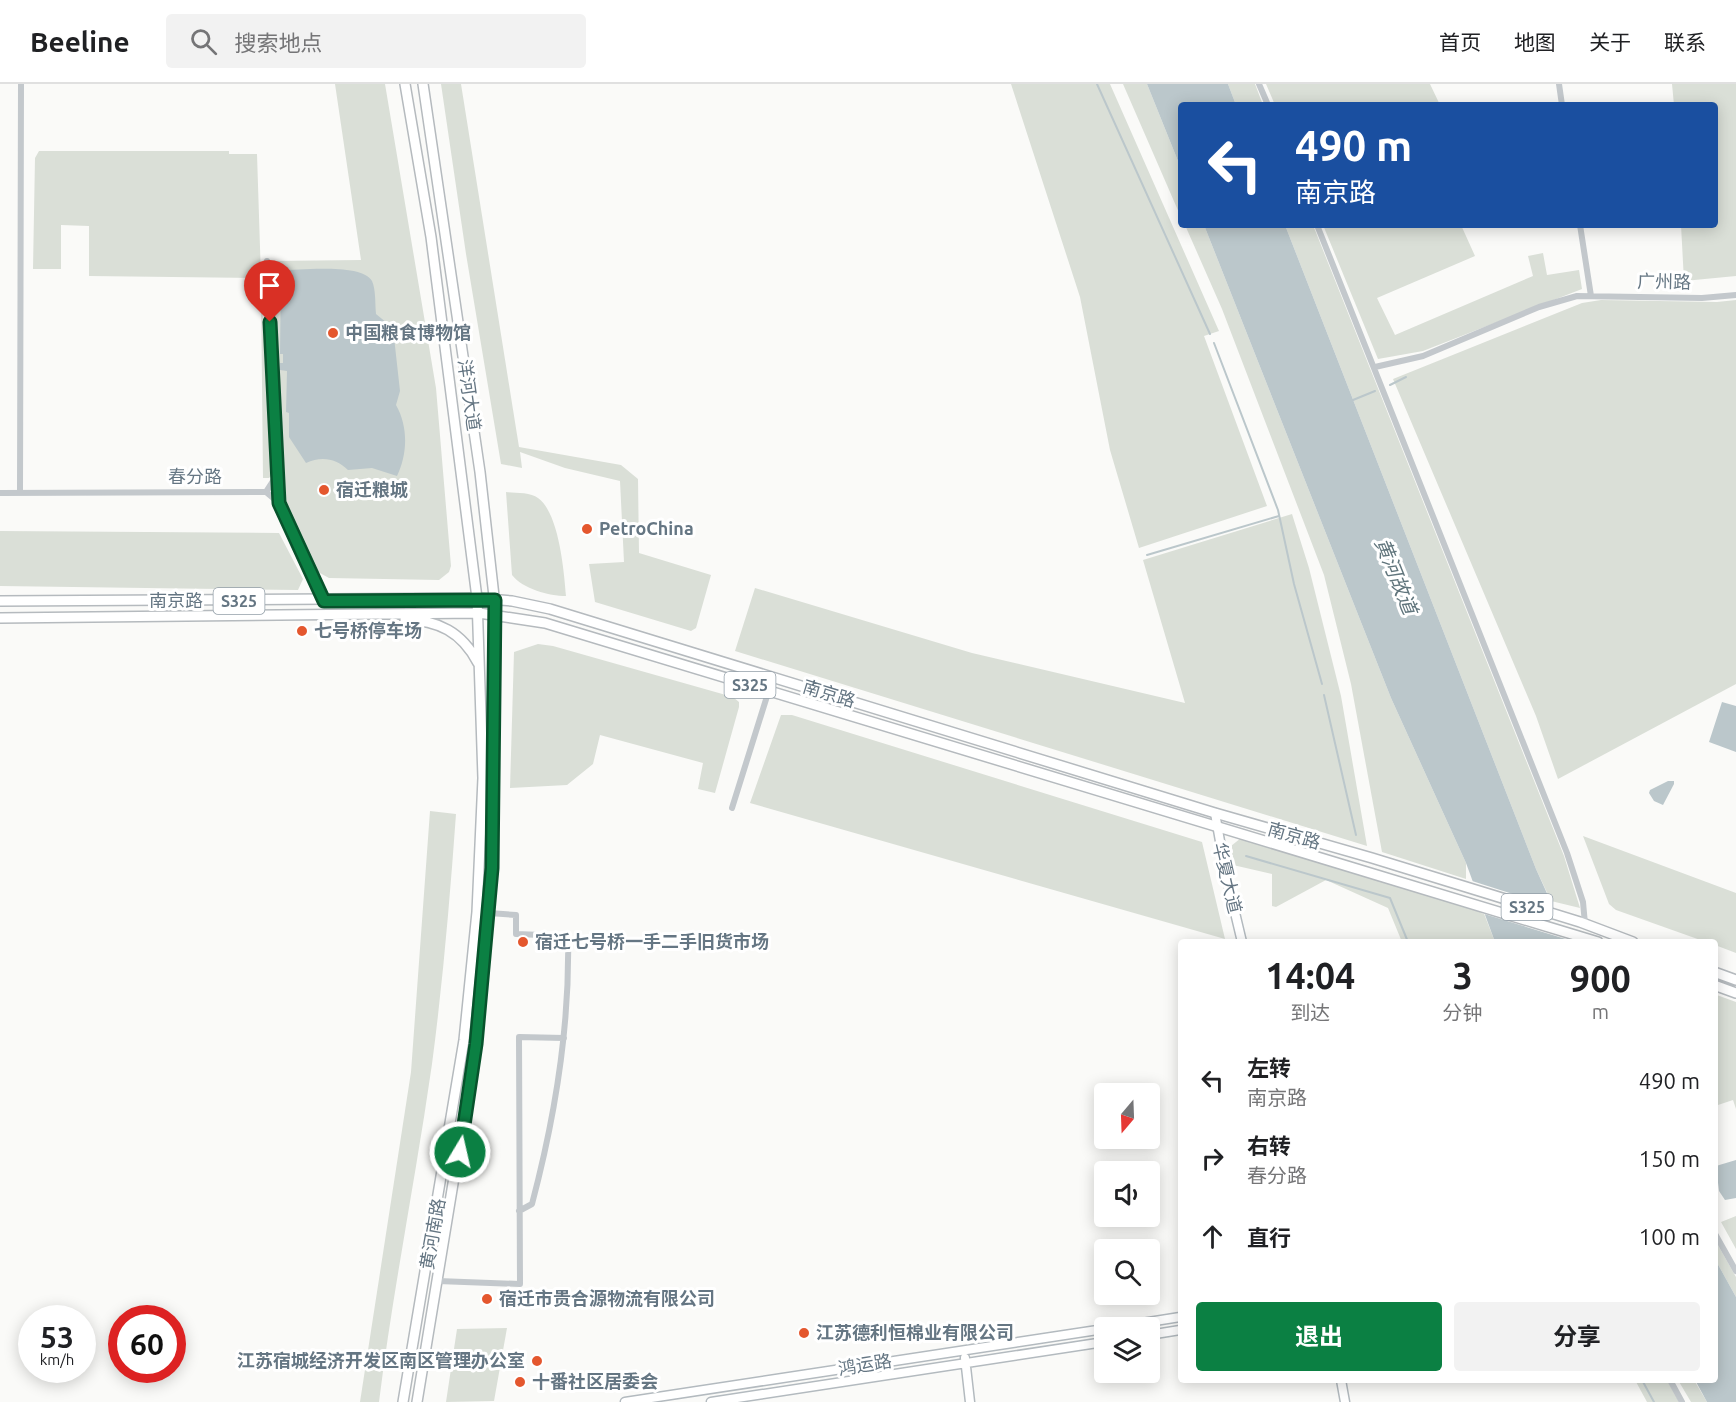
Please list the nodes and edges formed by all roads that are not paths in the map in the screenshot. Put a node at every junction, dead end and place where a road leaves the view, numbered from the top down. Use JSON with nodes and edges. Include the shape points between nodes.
{"nodes":[{"id":1,"x":21,"y":84,"type":"edge"},
{"id":2,"x":405,"y":84,"type":"edge"},
{"id":3,"x":423,"y":84,"type":"edge"},
{"id":4,"x":1259,"y":84,"type":"edge"},
{"id":5,"x":1559,"y":84,"type":"edge"},
{"id":6,"x":1267,"y":102,"type":"edge"},
{"id":7,"x":1562,"y":102,"type":"edge"},
{"id":8,"x":1318,"y":228,"type":"edge"},
{"id":9,"x":1580,"y":228,"type":"edge"},
{"id":10,"x":267,"y":261,"type":"dead end"},
{"id":11,"x":1736,"y":295,"type":"edge"},
{"id":12,"x":1591,"y":296,"type":"junction"},
{"id":13,"x":1375,"y":367,"type":"junction"},
{"id":14,"x":278,"y":475,"type":"junction"},
{"id":15,"x":266,"y":492,"type":"junction"},
{"id":16,"x":0,"y":493,"type":"edge"},
{"id":17,"x":20,"y":493,"type":"junction"},
{"id":18,"x":279,"y":503,"type":"junction"},
{"id":19,"x":477,"y":598,"type":"junction"},
{"id":20,"x":495,"y":600,"type":"junction"},
{"id":21,"x":0,"y":601,"type":"edge"},
{"id":22,"x":324,"y":601,"type":"junction"},
{"id":23,"x":479,"y":613,"type":"junction"},
{"id":24,"x":496,"y":614,"type":"junction"},
{"id":25,"x":307,"y":615,"type":"junction"},
{"id":26,"x":0,"y":618,"type":"edge"},
{"id":27,"x":480,"y":667,"type":"junction"},
{"id":28,"x":773,"y":677,"type":"junction"},
{"id":29,"x":770,"y":691,"type":"junction"},
{"id":30,"x":732,"y":808,"type":"dead end"},
{"id":31,"x":1215,"y":813,"type":"junction"},
{"id":32,"x":1215,"y":825,"type":"junction"},
{"id":33,"x":489,"y":913,"type":"junction"},
{"id":34,"x":1583,"y":923,"type":"junction"},
{"id":35,"x":1241,"y":939,"type":"edge"},
{"id":36,"x":1590,"y":939,"type":"edge"},
{"id":37,"x":1626,"y":939,"type":"edge"},
{"id":38,"x":1718,"y":973,"type":"edge"},
{"id":39,"x":1736,"y":980,"type":"edge"},
{"id":40,"x":1718,"y":986,"type":"edge"},
{"id":41,"x":1736,"y":993,"type":"edge"},
{"id":42,"x":564,"y":1038,"type":"junction"},
{"id":43,"x":519,"y":1211,"type":"junction"},
{"id":44,"x":1718,"y":1239,"type":"edge"},
{"id":45,"x":1736,"y":1271,"type":"edge"},
{"id":46,"x":438,"y":1281,"type":"junction"},
{"id":47,"x":1178,"y":1317,"type":"edge"},
{"id":48,"x":1160,"y":1320,"type":"edge"},
{"id":49,"x":1178,"y":1330,"type":"edge"},
{"id":50,"x":1094,"y":1331,"type":"edge"},
{"id":51,"x":1160,"y":1333,"type":"edge"},
{"id":52,"x":1094,"y":1344,"type":"edge"},
{"id":53,"x":962,"y":1351,"type":"junction"},
{"id":54,"x":966,"y":1363,"type":"junction"},
{"id":55,"x":1342,"y":1383,"type":"edge"},
{"id":56,"x":1672,"y":1383,"type":"edge"},
{"id":57,"x":724,"y":1387,"type":"junction"},
{"id":58,"x":726,"y":1401,"type":"edge"},
{"id":59,"x":404,"y":1402,"type":"edge"},
{"id":60,"x":417,"y":1402,"type":"edge"},
{"id":61,"x":625,"y":1402,"type":"edge"},
{"id":62,"x":711,"y":1402,"type":"edge"},
{"id":63,"x":970,"y":1402,"type":"edge"},
{"id":64,"x":1345,"y":1402,"type":"edge"},
{"id":65,"x":1682,"y":1402,"type":"edge"}],
"edges":[{"from":1,"to":17,"type":"street"},
{"from":2,"to":19,"type":"main road","name":"洋河大道","via":[[431,237]]},
{"from":3,"to":20,"type":"main road","name":"洋河大道"},
{"from":4,"to":6,"type":"street"},
{"from":5,"to":7,"type":"street"},
{"from":8,"to":13,"type":"street"},
{"from":9,"to":12,"type":"street"},
{"from":10,"to":14,"type":"street"},
{"from":11,"to":12,"type":"street","name":"广州路"},
{"from":12,"to":13,"type":"street","name":"广州路","via":[[1577,296],[1539,308],[1423,356]]},
{"from":13,"to":34,"type":"street","via":[[1568,856],[1583,902]]},
{"from":14,"to":15,"type":"street"},
{"from":14,"to":18,"type":"street"},
{"from":15,"to":17,"type":"street","name":"春分路"},
{"from":15,"to":18,"type":"street"},
{"from":16,"to":17,"type":"street","name":"春分路"},
{"from":18,"to":22,"type":"street"},
{"from":19,"to":20,"type":"main road","name":"南京路","number":"S325"},
{"from":19,"to":22,"type":"main road","name":"南京路","number":"S325"},
{"from":19,"to":23,"type":"main road","name":"黄河南路"},
{"from":20,"to":24,"type":"main road","name":"黄河南路"},
{"from":20,"to":28,"type":"main road","name":"南京路","number":"S325","via":[[550,609]]},
{"from":21,"to":22,"type":"main road","name":"南京路","number":"S325"},
{"from":23,"to":24,"type":"main road","name":"南京路","number":"S325"},
{"from":23,"to":25,"type":"main road","name":"南京路","number":"S325"},
{"from":23,"to":27,"type":"main road","name":"黄河南路"},
{"from":24,"to":29,"type":"main road","name":"南京路","number":"S325","via":[[545,623]]},
{"from":24,"to":33,"type":"main road","name":"黄河南路"},
{"from":25,"to":26,"type":"main road","name":"南京路","number":"S325"},
{"from":25,"to":27,"type":"main road","via":[[318,619],[423,620],[460,637]]},
{"from":27,"to":59,"type":"main road","name":"黄河南路","via":[[482,815],[464,1040]]},
{"from":28,"to":29,"type":"street"},
{"from":28,"to":31,"type":"main road","name":"南京路","number":"S325"},
{"from":29,"to":30,"type":"street"},
{"from":29,"to":32,"type":"main road","name":"南京路","number":"S325"},
{"from":31,"to":32,"type":"street","name":"华夏大道"},
{"from":31,"to":34,"type":"main road","name":"南京路","number":"S325"},
{"from":32,"to":35,"type":"street","name":"华夏大道"},
{"from":32,"to":36,"type":"main road","name":"南京路","number":"S325"},
{"from":33,"to":42,"type":"street","via":[[516,915],[516,934],[568,936]]},
{"from":33,"to":46,"type":"main road","name":"黄河南路","via":[[476,1044]]},
{"from":34,"to":37,"type":"main road","name":"南京路","number":"S325"},
{"from":38,"to":39,"type":"main road"},
{"from":40,"to":41,"type":"main road"},
{"from":42,"to":43,"type":"street","via":[[546,1153],[532,1204]]},
{"from":42,"to":43,"type":"street","via":[[519,1037]]},
{"from":43,"to":46,"type":"street","via":[[520,1284]]},
{"from":44,"to":45,"type":"street"},
{"from":46,"to":60,"type":"main road","name":"黄河南路"},
{"from":47,"to":48,"type":"street"},
{"from":49,"to":51,"type":"street"},
{"from":50,"to":53,"type":"street","name":"鸿运路"},
{"from":52,"to":54,"type":"street","name":"鸿运路"},
{"from":53,"to":54,"type":"street"},
{"from":53,"to":57,"type":"street","name":"鸿运路"},
{"from":54,"to":58,"type":"street","name":"鸿运路"},
{"from":54,"to":63,"type":"street"},
{"from":55,"to":64,"type":"street"},
{"from":56,"to":65,"type":"street"},
{"from":57,"to":58,"type":"street"},
{"from":57,"to":61,"type":"street","name":"鸿运路"},
{"from":58,"to":62,"type":"street","name":"鸿运路"}]}
